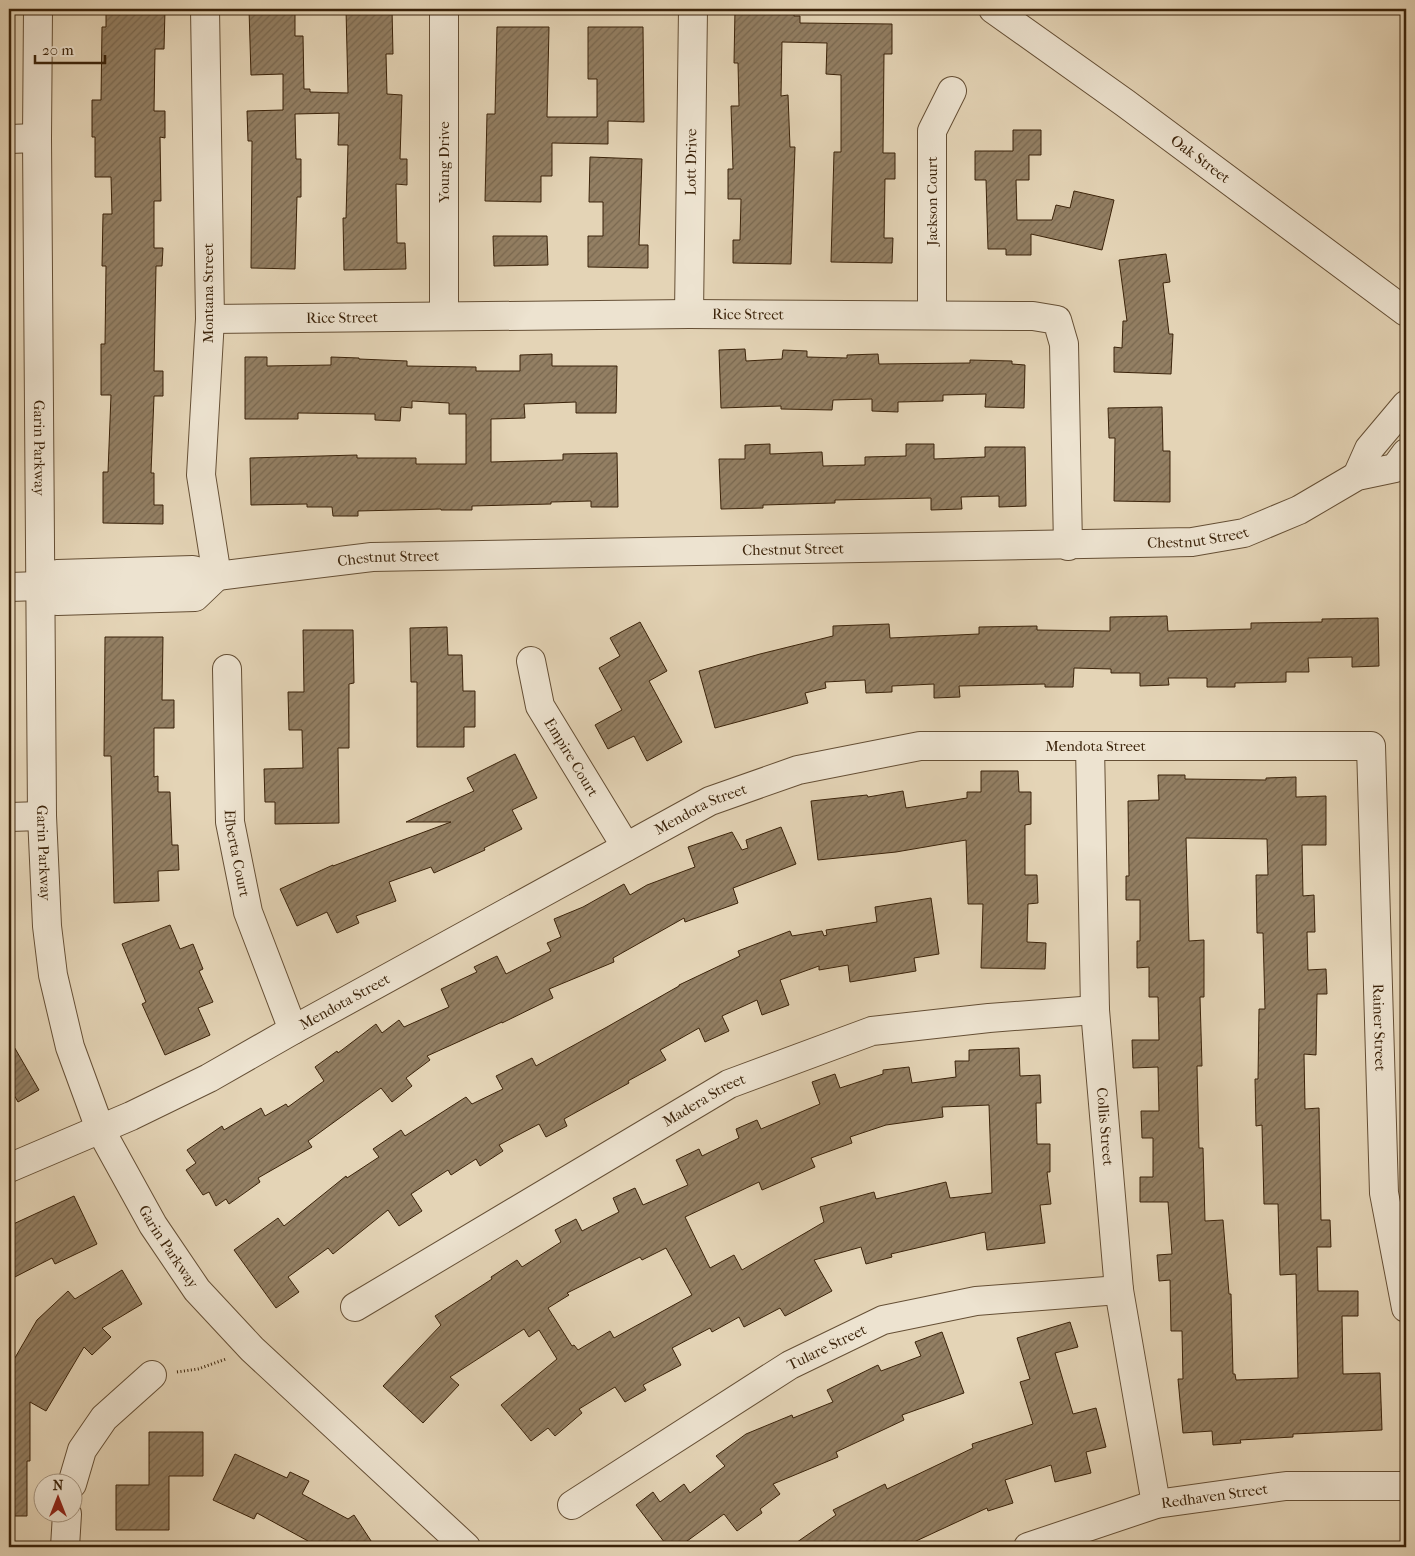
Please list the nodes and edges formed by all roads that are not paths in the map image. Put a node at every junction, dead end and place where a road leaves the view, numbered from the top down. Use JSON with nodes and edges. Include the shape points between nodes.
{"nodes":[{"id":1,"x":38,"y":9,"type":"edge"},
{"id":2,"x":205,"y":9,"type":"edge"},
{"id":3,"x":444,"y":9,"type":"edge"},
{"id":4,"x":693,"y":9,"type":"edge"},
{"id":5,"x":993,"y":9,"type":"edge"},
{"id":6,"x":952,"y":91,"type":"dead end"},
{"id":7,"x":37,"y":138,"type":"junction"},
{"id":8,"x":9,"y":139,"type":"edge"},
{"id":9,"x":1406,"y":312,"type":"edge"},
{"id":10,"x":688,"y":314,"type":"junction"},
{"id":11,"x":932,"y":315,"type":"junction"},
{"id":12,"x":444,"y":316,"type":"junction"},
{"id":13,"x":210,"y":319,"type":"junction"},
{"id":14,"x":1406,"y":405,"type":"edge"},
{"id":15,"x":1406,"y":453,"type":"edge"},
{"id":16,"x":1357,"y":476,"type":"junction"},
{"id":17,"x":1068,"y":546,"type":"junction"},
{"id":18,"x":217,"y":576,"type":"junction"},
{"id":19,"x":40,"y":586,"type":"junction"},
{"id":20,"x":9,"y":587,"type":"edge"},
{"id":21,"x":531,"y":661,"type":"dead end"},
{"id":22,"x":227,"y":669,"type":"dead end"},
{"id":23,"x":1090,"y":746,"type":"junction"},
{"id":24,"x":1371,"y":746,"type":"joint"},
{"id":25,"x":42,"y":816,"type":"junction"},
{"id":26,"x":9,"y":817,"type":"edge"},
{"id":27,"x":626,"y":848,"type":"junction"},
{"id":28,"x":1095,"y":1010,"type":"junction"},
{"id":29,"x":293,"y":1030,"type":"junction"},
{"id":30,"x":100,"y":1129,"type":"junction"},
{"id":31,"x":9,"y":1168,"type":"edge"},
{"id":32,"x":1119,"y":1290,"type":"junction"},
{"id":33,"x":355,"y":1307,"type":"dead end"},
{"id":34,"x":1406,"y":1308,"type":"edge"},
{"id":35,"x":152,"y":1375,"type":"road end"},
{"id":36,"x":75,"y":1474,"type":"edge"},
{"id":37,"x":1406,"y":1486,"type":"edge"},
{"id":38,"x":1156,"y":1504,"type":"junction"},
{"id":39,"x":572,"y":1505,"type":"dead end"},
{"id":40,"x":66,"y":1524,"type":"edge"},
{"id":41,"x":65,"y":1547,"type":"edge"},
{"id":42,"x":466,"y":1547,"type":"edge"},
{"id":43,"x":1028,"y":1547,"type":"edge"}],
"edges":[{"from":1,"to":7,"type":"street","name":"Garin Parkway"},
{"from":2,"to":13,"type":"street","name":"Montana Street"},
{"from":3,"to":12,"type":"street","name":"Young Drive"},
{"from":4,"to":10,"type":"street","name":"Lott Drive"},
{"from":5,"to":9,"type":"street","name":"Oak Street"},
{"from":6,"to":11,"type":"street","name":"Jackson Court","via":[[932,131]]},
{"from":7,"to":8,"type":"street"},
{"from":7,"to":19,"type":"street","name":"Garin Parkway"},
{"from":10,"to":11,"type":"street","name":"Rice Street"},
{"from":10,"to":12,"type":"street","name":"Rice Street"},
{"from":11,"to":17,"type":"street","name":"Rice Street","via":[[1033,316],[1057,320],[1064,344]]},
{"from":12,"to":13,"type":"street","name":"Rice Street"},
{"from":13,"to":18,"type":"street","name":"Montana Street","via":[[201,474]]},
{"from":14,"to":16,"type":"street","via":[[1369,449]]},
{"from":15,"to":16,"type":"street","name":"Chestnut Street","via":[[1395,468]]},
{"from":16,"to":17,"type":"street","name":"Chestnut Street","via":[[1299,510],[1244,533],[1192,542]]},
{"from":17,"to":18,"type":"street","name":"Chestnut Street","via":[[372,557]]},
{"from":18,"to":19,"type":"street","name":"Chestnut Street","via":[[193,570],[57,574]]},
{"from":19,"to":20,"type":"street","name":"Chestnut Street"},
{"from":19,"to":25,"type":"street","name":"Garin Parkway"},
{"from":21,"to":27,"type":"street","name":"Empire Court","via":[[540,706]]},
{"from":22,"to":29,"type":"street","name":"Elberta Court","via":[[230,822],[248,912]]},
{"from":23,"to":24,"type":"street","name":"Mendota Street"},
{"from":23,"to":27,"type":"street","name":"Mendota Street","via":[[920,746],[798,770],[710,801]]},
{"from":23,"to":28,"type":"street","name":"Collis Street"},
{"from":24,"to":34,"type":"street","name":"Rainer Street","via":[[1384,1193]]},
{"from":25,"to":26,"type":"street"},
{"from":25,"to":30,"type":"street","name":"Garin Parkway","via":[[47,926],[53,975],[70,1047]]},
{"from":27,"to":29,"type":"street","name":"Mendota Street"},
{"from":28,"to":32,"type":"street","name":"Collis Street"},
{"from":28,"to":33,"type":"street","name":"Madera Street","via":[[872,1031],[729,1084]]},
{"from":29,"to":30,"type":"street","name":"Mendota Street","via":[[209,1078]]},
{"from":30,"to":31,"type":"street","name":"Mendota Street"},
{"from":30,"to":42,"type":"street","name":"Garin Parkway","via":[[152,1225],[197,1290],[252,1348]]},
{"from":32,"to":38,"type":"street","name":"Collis Street"},
{"from":32,"to":39,"type":"street","name":"Tulare Street","via":[[976,1301],[883,1320],[790,1364]]},
{"from":35,"to":36,"type":"street","via":[[104,1418],[82,1450]]},
{"from":37,"to":38,"type":"street","name":"Redhaven Street","via":[[1286,1486]]},
{"from":38,"to":43,"type":"street","name":"Redhaven Street"},
{"from":40,"to":41,"type":"street"}]}
